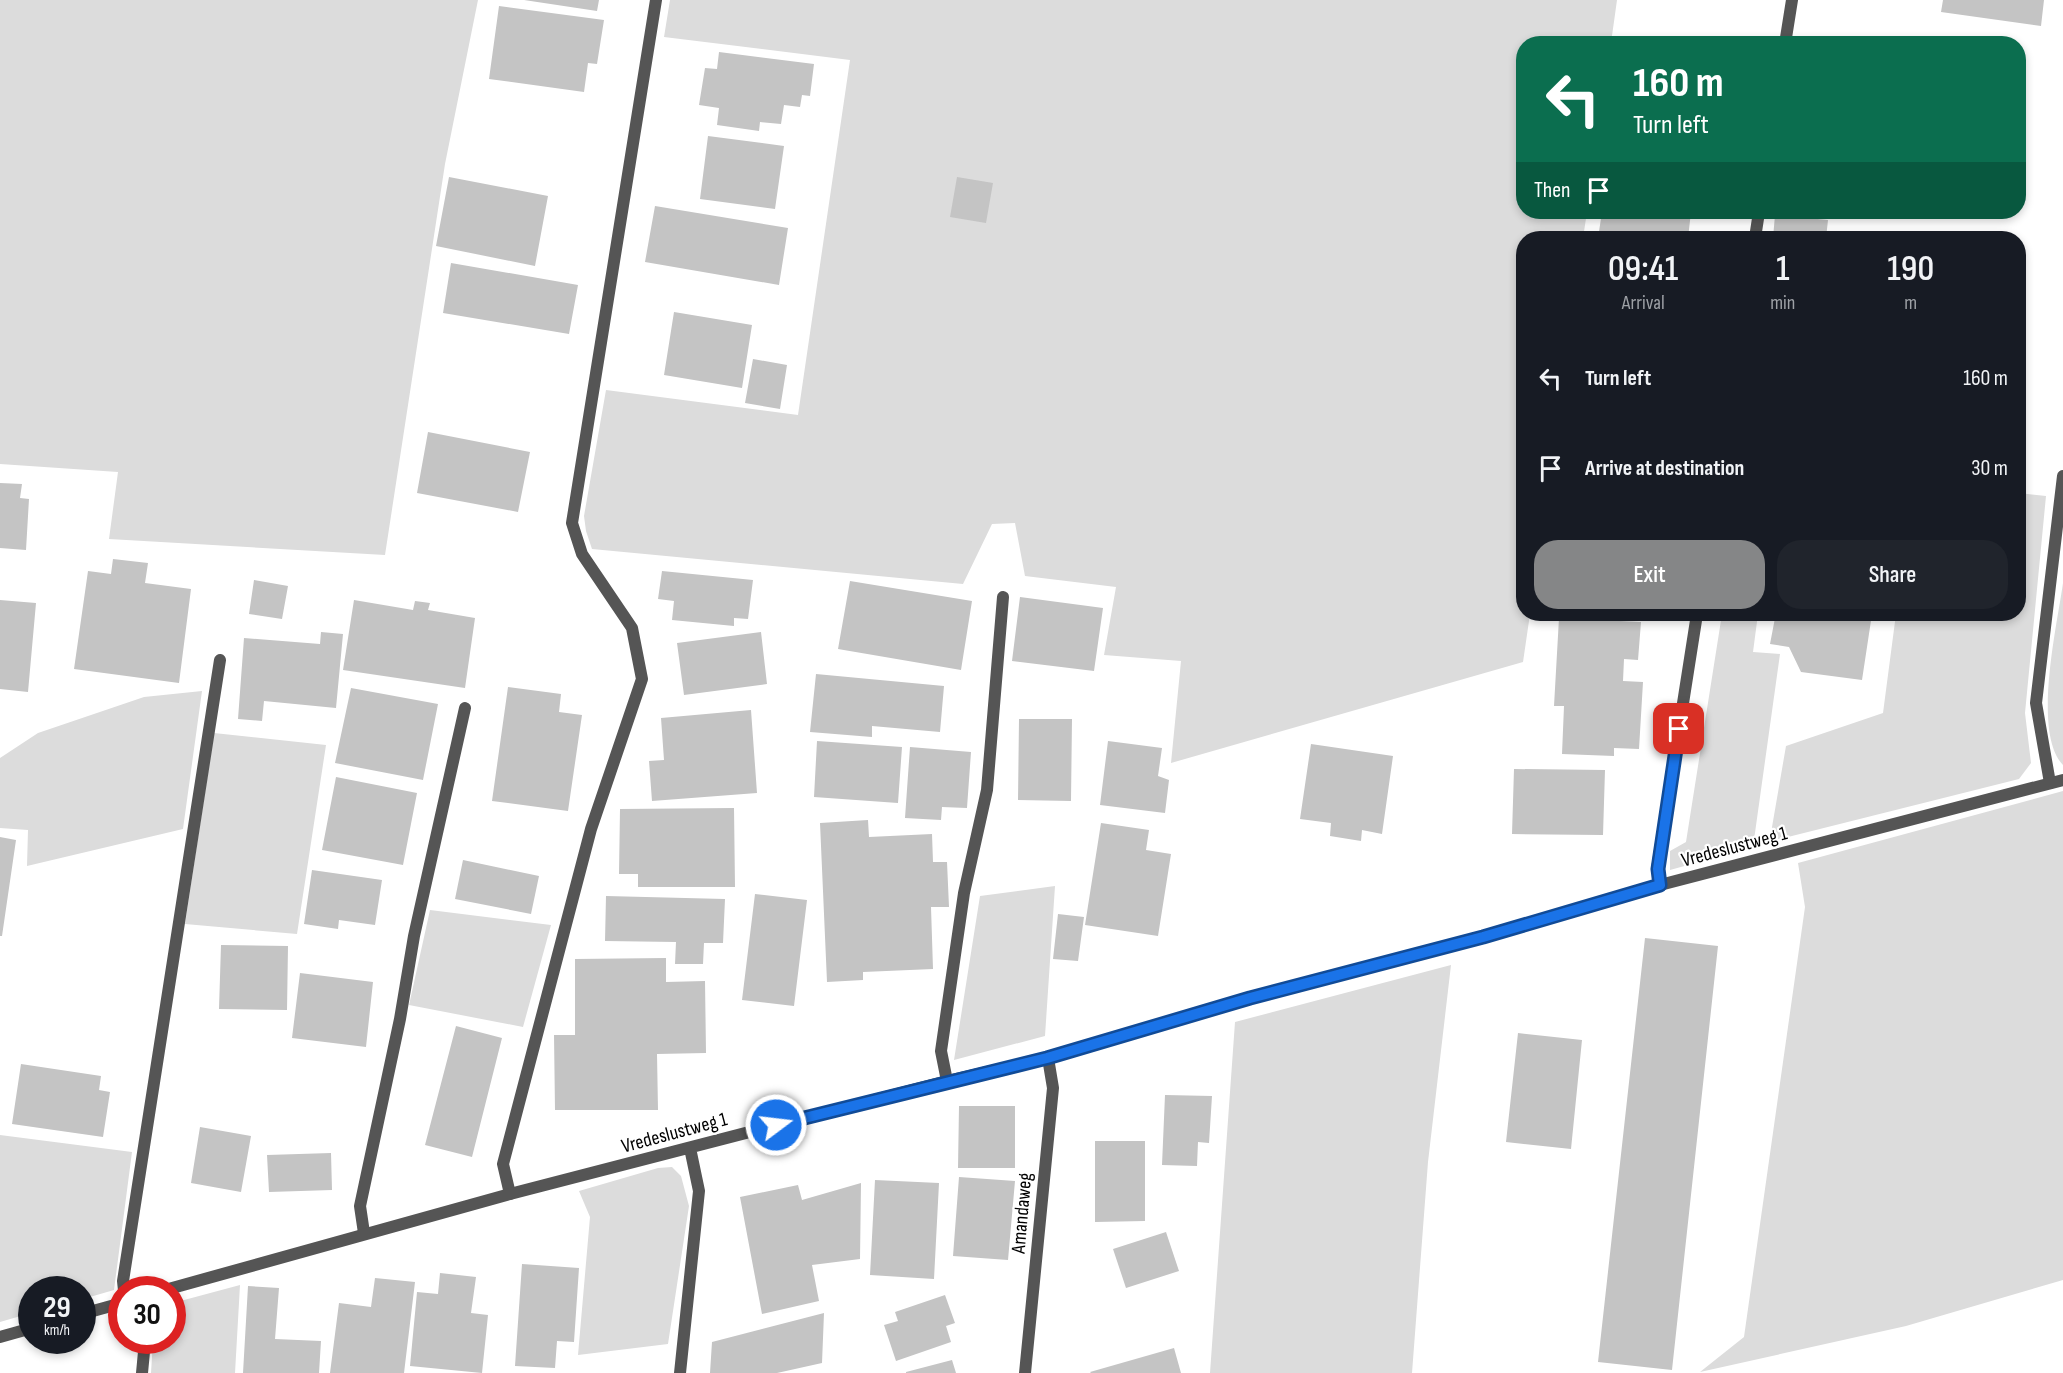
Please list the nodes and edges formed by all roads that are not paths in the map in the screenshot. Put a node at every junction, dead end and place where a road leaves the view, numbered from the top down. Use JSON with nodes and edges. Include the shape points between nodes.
{"nodes":[{"id":1,"x":656,"y":0,"type":"edge"},
{"id":2,"x":1792,"y":0,"type":"edge"},
{"id":3,"x":1786,"y":36,"type":"edge"},
{"id":4,"x":2063,"y":476,"type":"edge"},
{"id":5,"x":1003,"y":597,"type":"dead end"},
{"id":6,"x":1696,"y":621,"type":"edge"},
{"id":7,"x":220,"y":660,"type":"dead end"},
{"id":8,"x":465,"y":708,"type":"dead end"},
{"id":9,"x":2063,"y":780,"type":"edge"},
{"id":10,"x":2050,"y":783,"type":"junction"},
{"id":11,"x":1660,"y":885,"type":"junction"},
{"id":12,"x":1047,"y":1058,"type":"junction"},
{"id":13,"x":947,"y":1081,"type":"junction"},
{"id":14,"x":690,"y":1148,"type":"junction"},
{"id":15,"x":510,"y":1194,"type":"junction"},
{"id":16,"x":364,"y":1233,"type":"junction"},
{"id":17,"x":124,"y":1276,"type":"edge"},
{"id":18,"x":186,"y":1284,"type":"edge"},
{"id":19,"x":18,"y":1332,"type":"edge"},
{"id":20,"x":0,"y":1337,"type":"edge"},
{"id":21,"x":144,"y":1354,"type":"edge"},
{"id":22,"x":142,"y":1373,"type":"edge"},
{"id":23,"x":680,"y":1373,"type":"edge"},
{"id":24,"x":1025,"y":1373,"type":"edge"}],
"edges":[{"from":1,"to":15,"type":"street","via":[[572,523],[582,554],[632,628],[642,679],[591,829],[502,1164]]},
{"from":2,"to":3,"type":"street"},
{"from":4,"to":10,"type":"street","via":[[2036,703]]},
{"from":5,"to":13,"type":"street","via":[[987,789],[964,893],[941,1050]]},
{"from":6,"to":11,"type":"street","via":[[1658,869]]},
{"from":7,"to":17,"type":"street"},
{"from":8,"to":16,"type":"street","via":[[360,1206]]},
{"from":9,"to":10,"type":"street","name":"Vredeslustweg 1"},
{"from":10,"to":11,"type":"street","name":"Vredeslustweg 1"},
{"from":11,"to":12,"type":"street","name":"Vredeslustweg 1"},
{"from":12,"to":13,"type":"street","name":"Vredeslustweg 1"},
{"from":12,"to":24,"type":"street","name":"Amandaweg","via":[[1053,1088]]},
{"from":13,"to":14,"type":"street","name":"Vredeslustweg 1"},
{"from":14,"to":15,"type":"street","name":"Vredeslustweg 1"},
{"from":14,"to":23,"type":"street","via":[[699,1191]]},
{"from":15,"to":16,"type":"street","name":"Vredeslustweg 1"},
{"from":16,"to":18,"type":"street","name":"Vredeslustweg 1"},
{"from":19,"to":20,"type":"street"},
{"from":21,"to":22,"type":"street"}]}
